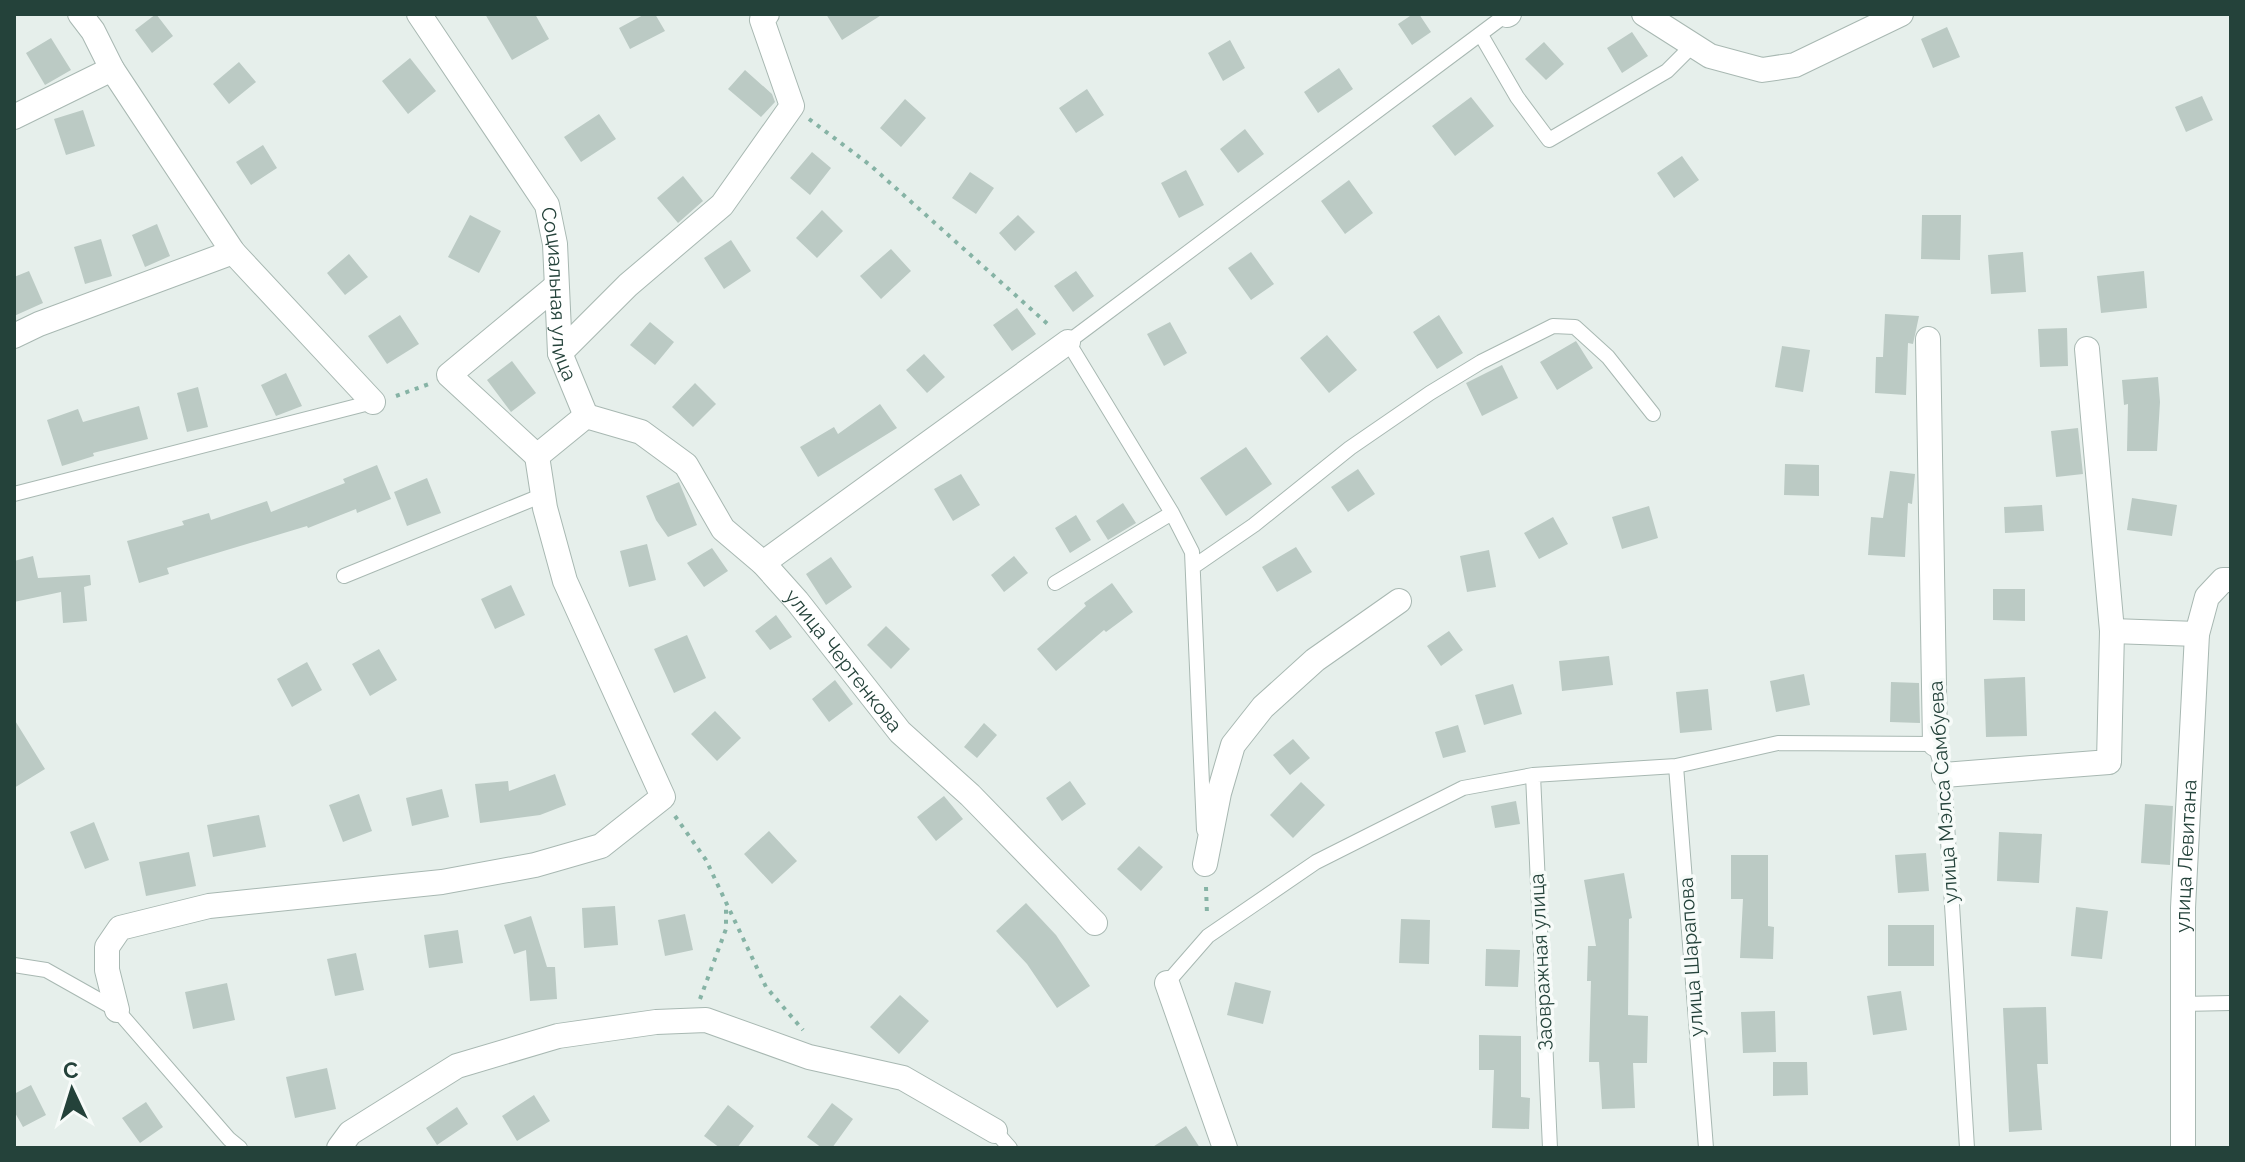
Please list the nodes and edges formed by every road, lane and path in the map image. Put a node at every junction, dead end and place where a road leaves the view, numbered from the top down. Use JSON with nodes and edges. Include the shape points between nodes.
{"nodes":[{"id":1,"x":80,"y":14,"type":"edge"},
{"id":2,"x":419,"y":14,"type":"edge"},
{"id":3,"x":767,"y":14,"type":"edge"},
{"id":4,"x":1508,"y":14,"type":"edge"},
{"id":5,"x":1644,"y":14,"type":"edge"},
{"id":6,"x":1901,"y":14,"type":"edge"},
{"id":7,"x":1481,"y":35,"type":"junction"},
{"id":8,"x":1692,"y":46,"type":"junction"},
{"id":9,"x":112,"y":69,"type":"junction"},
{"id":10,"x":792,"y":106,"type":"junction"},
{"id":11,"x":14,"y":117,"type":"edge"},
{"id":12,"x":233,"y":252,"type":"junction"},
{"id":13,"x":555,"y":287,"type":"junction"},
{"id":14,"x":14,"y":336,"type":"edge"},
{"id":15,"x":1928,"y":339,"type":"dead end"},
{"id":16,"x":1068,"y":342,"type":"junction"},
{"id":17,"x":2087,"y":349,"type":"dead end"},
{"id":18,"x":560,"y":353,"type":"junction"},
{"id":19,"x":449,"y":375,"type":"junction"},
{"id":20,"x":373,"y":402,"type":"junction"},
{"id":21,"x":1653,"y":414,"type":"dead end"},
{"id":22,"x":586,"y":416,"type":"junction"},
{"id":23,"x":537,"y":456,"type":"junction"},
{"id":24,"x":14,"y":494,"type":"edge"},
{"id":25,"x":543,"y":495,"type":"junction"},
{"id":26,"x":1172,"y":513,"type":"junction"},
{"id":27,"x":763,"y":563,"type":"junction"},
{"id":28,"x":1193,"y":567,"type":"junction"},
{"id":29,"x":344,"y":576,"type":"dead end"},
{"id":30,"x":2231,"y":580,"type":"edge"},
{"id":31,"x":1055,"y":583,"type":"dead end"},
{"id":32,"x":1399,"y":601,"type":"dead end"},
{"id":33,"x":2112,"y":631,"type":"junction"},
{"id":34,"x":2197,"y":634,"type":"junction"},
{"id":35,"x":1935,"y":744,"type":"junction"},
{"id":36,"x":1676,"y":766,"type":"junction"},
{"id":37,"x":1533,"y":775,"type":"junction"},
{"id":38,"x":1944,"y":775,"type":"junction"},
{"id":39,"x":663,"y":797,"type":"junction"},
{"id":40,"x":1205,"y":864,"type":"junction"},
{"id":41,"x":725,"y":901,"type":"junction"},
{"id":42,"x":1095,"y":923,"type":"dead end"},
{"id":43,"x":1208,"y":936,"type":"junction"},
{"id":44,"x":14,"y":965,"type":"edge"},
{"id":45,"x":1167,"y":983,"type":"joint"},
{"id":46,"x":2231,"y":1003,"type":"edge"},
{"id":47,"x":2181,"y":1004,"type":"junction"},
{"id":48,"x":117,"y":1010,"type":"junction"},
{"id":49,"x":692,"y":1020,"type":"junction"},
{"id":50,"x":829,"y":1062,"type":"junction"},
{"id":51,"x":1002,"y":1140,"type":"edge"},
{"id":52,"x":240,"y":1148,"type":"edge"},
{"id":53,"x":339,"y":1148,"type":"edge"},
{"id":54,"x":1225,"y":1148,"type":"edge"},
{"id":55,"x":1550,"y":1148,"type":"edge"},
{"id":56,"x":1706,"y":1148,"type":"edge"},
{"id":57,"x":1967,"y":1148,"type":"edge"},
{"id":58,"x":2183,"y":1148,"type":"edge"}],
"edges":[{"from":1,"to":9,"type":"street"},
{"from":2,"to":13,"type":"street","name":"Социальная улица","via":[[547,205],[555,244]]},
{"from":3,"to":10,"type":"street","via":[[762,20]]},
{"from":4,"to":7,"type":"lane"},
{"from":5,"to":8,"type":"street"},
{"from":6,"to":8,"type":"street","via":[[1795,65],[1762,70]]},
{"from":7,"to":8,"type":"lane","via":[[1549,140],[1667,71]]},
{"from":7,"to":16,"type":"lane"},
{"from":9,"to":11,"type":"street"},
{"from":9,"to":12,"type":"street"},
{"from":10,"to":16,"type":"path","via":[[870,165]]},
{"from":10,"to":18,"type":"street","via":[[722,205],[628,285]]},
{"from":12,"to":14,"type":"street"},
{"from":12,"to":20,"type":"street"},
{"from":13,"to":18,"type":"street","name":"Социальная улица"},
{"from":13,"to":19,"type":"street"},
{"from":15,"to":35,"type":"street","name":"улица Мэлса Самбуева"},
{"from":16,"to":26,"type":"lane"},
{"from":16,"to":27,"type":"street"},
{"from":17,"to":33,"type":"street"},
{"from":18,"to":22,"type":"street","name":"Социальная улица"},
{"from":19,"to":20,"type":"path"},
{"from":19,"to":23,"type":"street"},
{"from":20,"to":24,"type":"lane"},
{"from":21,"to":28,"type":"lane","via":[[1608,357],[1575,327],[1553,326],[1430,393]]},
{"from":22,"to":23,"type":"street"},
{"from":22,"to":27,"type":"street","name":"улица Чертенкова","via":[[641,432],[686,465],[723,529]]},
{"from":23,"to":25,"type":"street"},
{"from":25,"to":29,"type":"lane"},
{"from":25,"to":39,"type":"street","via":[[565,581]]},
{"from":26,"to":28,"type":"lane","via":[[1192,552]]},
{"from":26,"to":31,"type":"lane"},
{"from":27,"to":42,"type":"street","name":"улица Чертенкова","via":[[900,732]]},
{"from":28,"to":40,"type":"lane"},
{"from":30,"to":34,"type":"street","name":"улица Левитана","via":[[2223,580],[2207,597]]},
{"from":32,"to":40,"type":"street","via":[[1315,660],[1263,707],[1233,745]]},
{"from":33,"to":34,"type":"street"},
{"from":33,"to":38,"type":"street","via":[[2109,762]]},
{"from":34,"to":47,"type":"street","name":"улица Левитана"},
{"from":35,"to":36,"type":"lane","via":[[1778,743]]},
{"from":35,"to":38,"type":"lane","name":"улица Мэлса Самбуева"},
{"from":36,"to":37,"type":"lane"},
{"from":36,"to":56,"type":"lane","name":"улица Шарапова"},
{"from":37,"to":43,"type":"lane","via":[[1463,788],[1316,862]]},
{"from":37,"to":55,"type":"lane","name":"Заовражная улица"},
{"from":38,"to":57,"type":"lane","name":"улица Мэлса Самбуева"},
{"from":39,"to":41,"type":"path","via":[[706,860]]},
{"from":39,"to":48,"type":"street","via":[[601,846],[535,865],[442,882],[209,906],[120,928],[107,947]]},
{"from":40,"to":43,"type":"path"},
{"from":41,"to":49,"type":"path","via":[[726,929]]},
{"from":41,"to":50,"type":"path","via":[[766,987]]},
{"from":43,"to":45,"type":"lane"},
{"from":44,"to":48,"type":"lane","via":[[46,970]]},
{"from":45,"to":54,"type":"street"},
{"from":46,"to":47,"type":"lane"},
{"from":47,"to":58,"type":"street","name":"улица Левитана"},
{"from":48,"to":52,"type":"lane"},
{"from":49,"to":50,"type":"street","via":[[706,1020]]},
{"from":49,"to":53,"type":"street","via":[[558,1036],[457,1066],[350,1133]]},
{"from":50,"to":51,"type":"street","via":[[903,1078]]}]}
